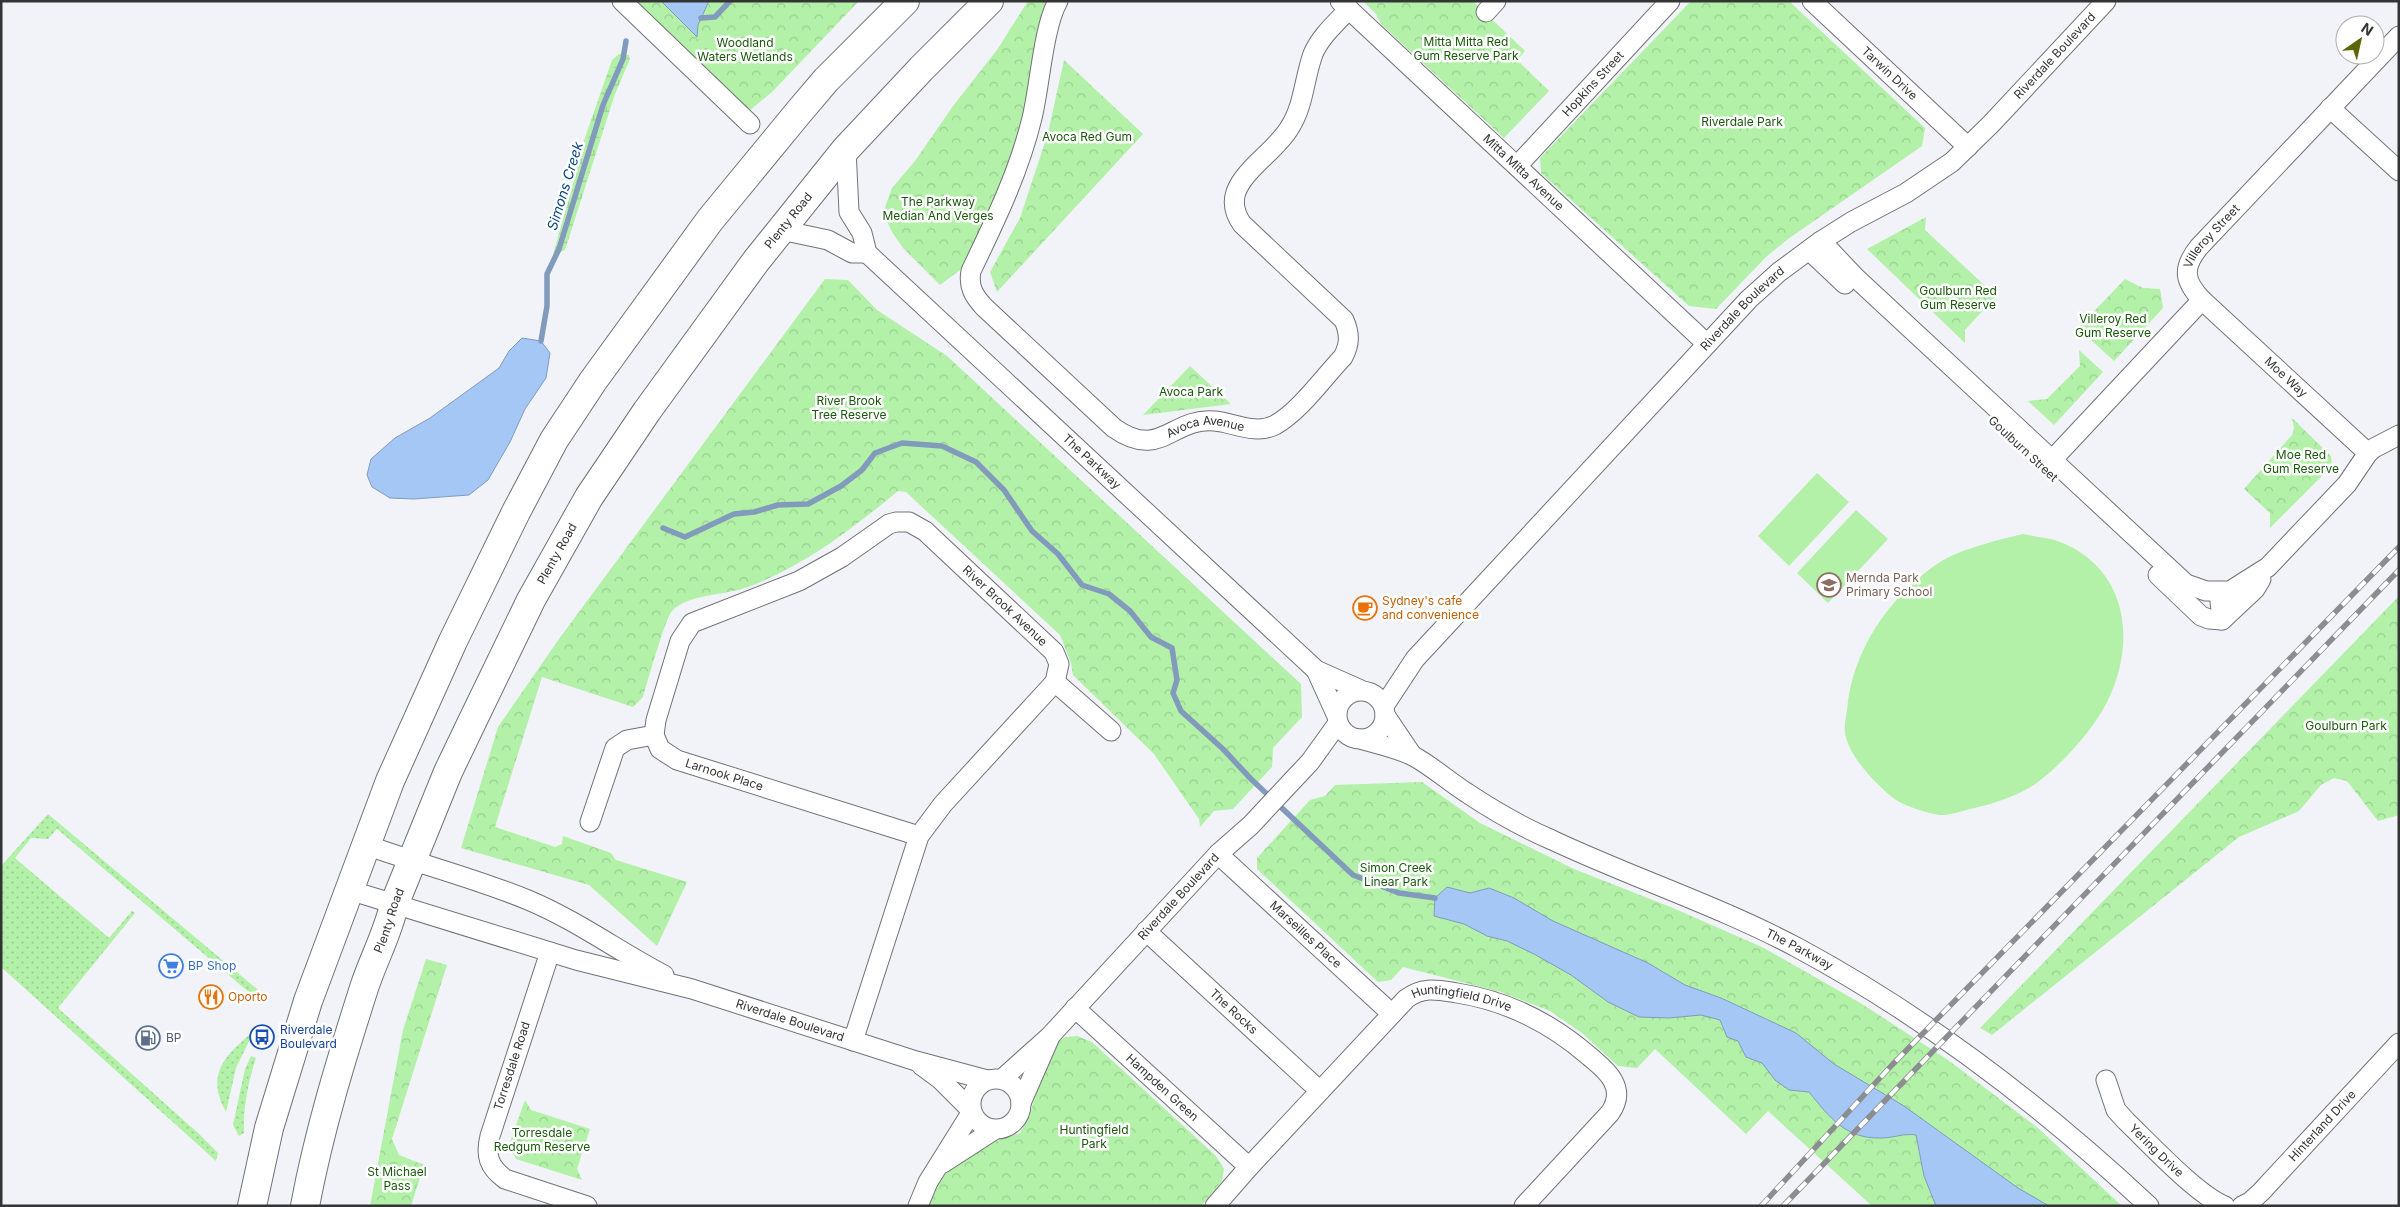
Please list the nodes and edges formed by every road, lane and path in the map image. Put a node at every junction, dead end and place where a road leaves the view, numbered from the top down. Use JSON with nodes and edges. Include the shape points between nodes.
{"nodes":[{"id":1,"x":622,"y":1,"type":"edge"},
{"id":2,"x":905,"y":1,"type":"edge"},
{"id":3,"x":989,"y":1,"type":"edge"},
{"id":4,"x":1058,"y":1,"type":"edge"},
{"id":5,"x":1670,"y":1,"type":"edge"},
{"id":6,"x":1812,"y":1,"type":"edge"},
{"id":7,"x":2106,"y":1,"type":"edge"},
{"id":8,"x":1344,"y":5,"type":"edge"},
{"id":9,"x":2397,"y":33,"type":"edge"},
{"id":10,"x":2330,"y":108,"type":"junction"},
{"id":11,"x":750,"y":124,"type":"dead end"},
{"id":12,"x":1968,"y":146,"type":"junction"},
{"id":13,"x":846,"y":149,"type":"junction"},
{"id":14,"x":1517,"y":166,"type":"junction"},
{"id":15,"x":2399,"y":171,"type":"edge"},
{"id":16,"x":781,"y":230,"type":"junction"},
{"id":17,"x":1815,"y":245,"type":"junction"},
{"id":18,"x":867,"y":252,"type":"junction"},
{"id":19,"x":2202,"y":300,"type":"junction"},
{"id":20,"x":1707,"y":344,"type":"junction"},
{"id":21,"x":2399,"y":435,"type":"edge"},
{"id":22,"x":2368,"y":454,"type":"junction"},
{"id":23,"x":2052,"y":460,"type":"junction"},
{"id":24,"x":2268,"y":568,"type":"junction"},
{"id":25,"x":2219,"y":592,"type":"junction"},
{"id":26,"x":2222,"y":620,"type":"junction"},
{"id":27,"x":1316,"y":670,"type":"junction"},
{"id":28,"x":1055,"y":682,"type":"junction"},
{"id":29,"x":1375,"y":701,"type":"junction"},
{"id":30,"x":1337,"y":719,"type":"junction"},
{"id":31,"x":1111,"y":731,"type":"dead end"},
{"id":32,"x":654,"y":735,"type":"junction"},
{"id":33,"x":1356,"y":738,"type":"junction"},
{"id":34,"x":1412,"y":755,"type":"junction"},
{"id":35,"x":1310,"y":762,"type":"junction"},
{"id":36,"x":590,"y":822,"type":"dead end"},
{"id":37,"x":919,"y":836,"type":"junction"},
{"id":38,"x":366,"y":845,"type":"junction"},
{"id":39,"x":1218,"y":854,"type":"junction"},
{"id":40,"x":413,"y":862,"type":"junction"},
{"id":41,"x":349,"y":890,"type":"junction"},
{"id":42,"x":394,"y":905,"type":"junction"},
{"id":43,"x":1146,"y":931,"type":"junction"},
{"id":44,"x":550,"y":952,"type":"junction"},
{"id":45,"x":692,"y":990,"type":"junction"},
{"id":46,"x":1075,"y":1008,"type":"junction"},
{"id":47,"x":1392,"y":1014,"type":"junction"},
{"id":48,"x":1050,"y":1036,"type":"junction"},
{"id":49,"x":854,"y":1041,"type":"junction"},
{"id":50,"x":2399,"y":1043,"type":"edge"},
{"id":51,"x":916,"y":1061,"type":"junction"},
{"id":52,"x":994,"y":1080,"type":"junction"},
{"id":53,"x":2106,"y":1080,"type":"dead end"},
{"id":54,"x":1320,"y":1091,"type":"junction"},
{"id":55,"x":1021,"y":1103,"type":"junction"},
{"id":56,"x":971,"y":1111,"type":"junction"},
{"id":57,"x":994,"y":1130,"type":"junction"},
{"id":58,"x":938,"y":1166,"type":"junction"},
{"id":59,"x":1249,"y":1167,"type":"junction"},
{"id":60,"x":252,"y":1206,"type":"edge"},
{"id":61,"x":305,"y":1206,"type":"edge"},
{"id":62,"x":587,"y":1206,"type":"edge"},
{"id":63,"x":918,"y":1206,"type":"edge"},
{"id":64,"x":1215,"y":1206,"type":"edge"},
{"id":65,"x":1524,"y":1206,"type":"edge"},
{"id":66,"x":2149,"y":1206,"type":"edge"},
{"id":67,"x":2225,"y":1206,"type":"edge"},
{"id":68,"x":2242,"y":1206,"type":"edge"}],
"edges":[{"from":1,"to":11,"type":"street"},
{"from":2,"to":38,"type":"highway","via":[[815,93],[710,220],[554,440],[453,642],[394,772]]},
{"from":3,"to":13,"type":"highway","name":"Plenty Road"},
{"from":4,"to":8,"type":"street","name":"Avoca Avenue","via":[[1050,23],[1032,118],[1018,165],[969,281],[984,307],[1114,428],[1138,441],[1150,441],[1194,424],[1212,421],[1253,429],[1274,426],[1296,408],[1347,349],[1350,337],[1344,320],[1242,224],[1234,202],[1240,185],[1290,127],[1304,96],[1313,55]]},
{"from":5,"to":14,"type":"street","name":"Hopkins Street"},
{"from":6,"to":12,"type":"street","name":"Tarwin Drive"},
{"from":7,"to":12,"type":"street","name":"Riverdale Boulevard"},
{"from":8,"to":14,"type":"street","name":"Mitta Mitta Avenue"},
{"from":9,"to":10,"type":"street","name":"Villeroy Street"},
{"from":10,"to":15,"type":"street"},
{"from":10,"to":19,"type":"street","name":"Villeroy Street","via":[[2193,255],[2187,271],[2188,281]]},
{"from":12,"to":17,"type":"street","name":"Riverdale Boulevard","via":[[1952,162],[1906,192]]},
{"from":13,"to":16,"type":"highway","name":"Plenty Road"},
{"from":13,"to":18,"type":"street","name":"The Parkway","via":[[848,212],[862,233]]},
{"from":14,"to":20,"type":"street","name":"Mitta Mitta Avenue"},
{"from":16,"to":18,"type":"street","via":[[828,240],[852,253]]},
{"from":16,"to":40,"type":"highway","name":"Plenty Road","via":[[653,403],[589,497],[531,600],[471,724]]},
{"from":17,"to":20,"type":"street","name":"Riverdale Boulevard","via":[[1756,293]]},
{"from":17,"to":23,"type":"street","name":"Goulburn Street","via":[[1856,278]]},
{"from":17,"to":26,"type":"street","name":"Goulburn Street","via":[[2201,616]]},
{"from":18,"to":27,"type":"street","name":"The Parkway"},
{"from":19,"to":22,"type":"street","name":"Moe Way"},
{"from":19,"to":23,"type":"street"},
{"from":20,"to":29,"type":"street","name":"Riverdale Boulevard"},
{"from":21,"to":22,"type":"street","name":"Goulburn Street"},
{"from":22,"to":24,"type":"street","name":"Goulburn Street","via":[[2347,484]]},
{"from":23,"to":25,"type":"street","name":"Goulburn Street","via":[[2186,584]]},
{"from":24,"to":25,"type":"street","name":"Goulburn Street","via":[[2239,587]]},
{"from":24,"to":26,"type":"street","via":[[2254,588]]},
{"from":25,"to":26,"type":"street"},
{"from":27,"to":29,"type":"street","name":"The Parkway"},
{"from":27,"to":30,"type":"street","name":"The Parkway"},
{"from":28,"to":31,"type":"street"},
{"from":28,"to":32,"type":"street","name":"River Brook Avenue","via":[[1058,664],[1049,646],[925,531],[909,522],[896,522],[799,581],[692,623],[680,641]]},
{"from":28,"to":37,"type":"street","via":[[943,804]]},
{"from":29,"to":30,"type":"street","via":[[1354,691],[1341,700]]},
{"from":29,"to":33,"type":"street","via":[[1380,730],[1368,738]]},
{"from":29,"to":34,"type":"street","name":"The Parkway"},
{"from":30,"to":33,"type":"street","via":[[1341,729]]},
{"from":30,"to":35,"type":"street","name":"Riverdale Boulevard"},
{"from":32,"to":36,"type":"street","via":[[627,740],[615,748]]},
{"from":32,"to":37,"type":"street","name":"Larnook Place","via":[[660,749],[677,760]]},
{"from":33,"to":34,"type":"street","name":"The Parkway"},
{"from":33,"to":35,"type":"street","name":"Riverdale Boulevard"},
{"from":34,"to":66,"type":"street","name":"The Parkway","via":[[1512,820],[1603,863],[1741,920],[1798,948],[1890,1001],[2016,1090]]},
{"from":35,"to":39,"type":"street","name":"Riverdale Boulevard","via":[[1251,825]]},
{"from":37,"to":49,"type":"street"},
{"from":38,"to":40,"type":"street","name":"Riverdale Boulevard"},
{"from":38,"to":41,"type":"highway"},
{"from":39,"to":43,"type":"street","name":"Riverdale Boulevard"},
{"from":39,"to":47,"type":"street","name":"Marseilles Place"},
{"from":40,"to":42,"type":"highway","name":"Plenty Road"},
{"from":40,"to":45,"type":"street","name":"Riverdale Boulevard","via":[[528,900],[585,928],[635,960]]},
{"from":41,"to":42,"type":"street","name":"Riverdale Boulevard"},
{"from":41,"to":60,"type":"highway","via":[[289,1061],[269,1128]]},
{"from":42,"to":44,"type":"street","name":"Riverdale Boulevard"},
{"from":42,"to":61,"type":"highway","name":"Plenty Road","via":[[340,1064],[314,1159]]},
{"from":43,"to":46,"type":"street","name":"Riverdale Boulevard"},
{"from":43,"to":54,"type":"street","name":"The Rocks"},
{"from":44,"to":45,"type":"street","name":"Riverdale Boulevard"},
{"from":44,"to":62,"type":"street","name":"Torresdale Road","via":[[490,1136],[487,1156],[495,1171],[505,1179]]},
{"from":45,"to":49,"type":"street","name":"Riverdale Boulevard"},
{"from":46,"to":48,"type":"street","name":"Riverdale Boulevard"},
{"from":46,"to":59,"type":"street","name":"Hampden Green"},
{"from":47,"to":54,"type":"street","name":"Huntingfield Drive"},
{"from":47,"to":65,"type":"street","name":"Huntingfield Drive","via":[[1410,996],[1424,990],[1498,1002],[1547,1024],[1609,1074],[1617,1095],[1612,1110]]},
{"from":48,"to":52,"type":"street","name":"Riverdale Boulevard"},
{"from":48,"to":55,"type":"street","name":"Riverdale Boulevard"},
{"from":49,"to":51,"type":"street","name":"Riverdale Boulevard"},
{"from":50,"to":68,"type":"street","name":"Hinterland Drive","via":[[2261,1192]]},
{"from":51,"to":52,"type":"street","name":"Riverdale Boulevard"},
{"from":51,"to":56,"type":"street","name":"Riverdale Boulevard","via":[[940,1079]]},
{"from":52,"to":55,"type":"street","via":[[1015,1088]]},
{"from":52,"to":56,"type":"street","via":[[975,1089]]},
{"from":53,"to":67,"type":"street","name":"Yering Drive","via":[[2116,1110],[2126,1121],[2198,1188]]},
{"from":54,"to":59,"type":"street","name":"Huntingfield Drive"},
{"from":55,"to":57,"type":"street","via":[[1017,1119],[1003,1129]]},
{"from":56,"to":57,"type":"street","via":[[981,1126]]},
{"from":56,"to":58,"type":"street"},
{"from":57,"to":58,"type":"street"},
{"from":58,"to":63,"type":"street"},
{"from":59,"to":64,"type":"street","name":"Huntingfield Drive"}]}
